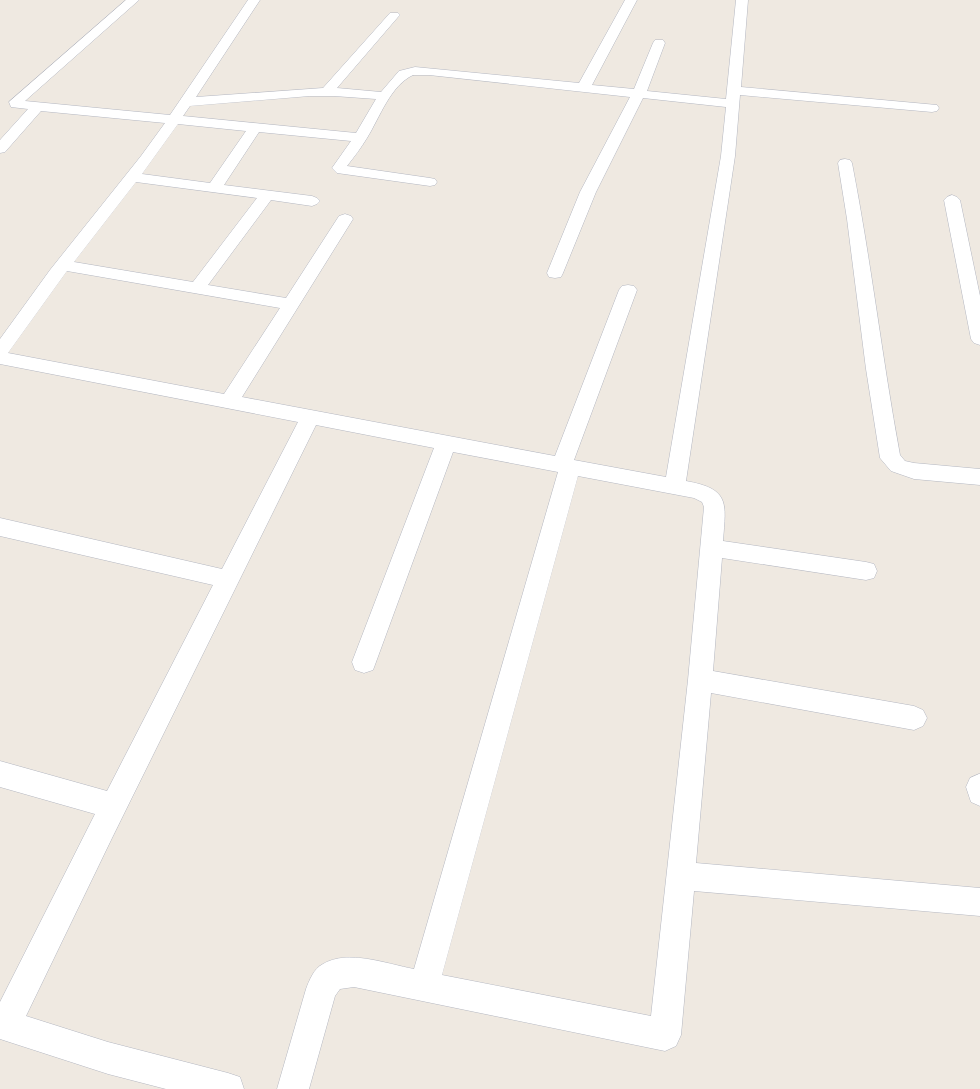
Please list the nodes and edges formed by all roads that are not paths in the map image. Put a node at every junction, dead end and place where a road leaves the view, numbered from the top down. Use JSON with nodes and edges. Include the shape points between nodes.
{"nodes":[{"id":1,"x":133,"y":0,"type":"edge"},
{"id":2,"x":254,"y":0,"type":"edge"},
{"id":3,"x":631,"y":0,"type":"edge"},
{"id":4,"x":742,"y":0,"type":"edge"},
{"id":5,"x":394,"y":15,"type":"dead end"},
{"id":6,"x":659,"y":43,"type":"dead end"},
{"id":7,"x":584,"y":87,"type":"junction"},
{"id":8,"x":327,"y":92,"type":"junction"},
{"id":9,"x":639,"y":93,"type":"junction"},
{"id":10,"x":385,"y":96,"type":"junction"},
{"id":11,"x":732,"y":97,"type":"junction"},
{"id":12,"x":186,"y":102,"type":"junction"},
{"id":13,"x":37,"y":107,"type":"junction"},
{"id":14,"x":932,"y":108,"type":"dead end"},
{"id":15,"x":174,"y":120,"type":"junction"},
{"id":16,"x":255,"y":128,"type":"junction"},
{"id":17,"x":360,"y":138,"type":"junction"},
{"id":18,"x":0,"y":149,"type":"edge"},
{"id":19,"x":845,"y":163,"type":"dead end"},
{"id":20,"x":132,"y":177,"type":"junction"},
{"id":21,"x":430,"y":182,"type":"dead end"},
{"id":22,"x":214,"y":188,"type":"junction"},
{"id":23,"x":267,"y":195,"type":"junction"},
{"id":24,"x":952,"y":200,"type":"dead end"},
{"id":25,"x":312,"y":201,"type":"dead end"},
{"id":26,"x":344,"y":219,"type":"dead end"},
{"id":27,"x":64,"y":265,"type":"junction"},
{"id":28,"x":555,"y":273,"type":"dead end"},
{"id":29,"x":197,"y":288,"type":"junction"},
{"id":30,"x":628,"y":290,"type":"dead end"},
{"id":31,"x":290,"y":304,"type":"junction"},
{"id":32,"x":980,"y":339,"type":"edge"},
{"id":33,"x":0,"y":352,"type":"edge"},
{"id":34,"x":0,"y":358,"type":"edge"},
{"id":35,"x":229,"y":402,"type":"junction"},
{"id":36,"x":310,"y":418,"type":"junction"},
{"id":37,"x":446,"y":444,"type":"junction"},
{"id":38,"x":566,"y":466,"type":"junction"},
{"id":39,"x":980,"y":477,"type":"edge"},
{"id":40,"x":675,"y":486,"type":"junction"},
{"id":41,"x":0,"y":527,"type":"edge"},
{"id":42,"x":712,"y":548,"type":"junction"},
{"id":43,"x":866,"y":571,"type":"dead end"},
{"id":44,"x":227,"y":579,"type":"junction"},
{"id":45,"x":364,"y":662,"type":"dead end"},
{"id":46,"x":700,"y":680,"type":"junction"},
{"id":47,"x":914,"y":718,"type":"dead end"},
{"id":48,"x":0,"y":774,"type":"edge"},
{"id":49,"x":113,"y":806,"type":"junction"},
{"id":50,"x":681,"y":876,"type":"junction"},
{"id":51,"x":980,"y":902,"type":"edge"},
{"id":52,"x":424,"y":986,"type":"junction"},
{"id":53,"x":3,"y":1024,"type":"edge"},
{"id":54,"x":228,"y":1089,"type":"edge"},
{"id":55,"x":294,"y":1089,"type":"edge"}],
"edges":[{"from":1,"to":13,"type":"street","via":[[16,102]]},
{"from":2,"to":12,"type":"street"},
{"from":3,"to":7,"type":"street"},
{"from":4,"to":11,"type":"street"},
{"from":5,"to":8,"type":"street"},
{"from":6,"to":9,"type":"street"},
{"from":7,"to":9,"type":"street"},
{"from":7,"to":10,"type":"street","via":[[410,71],[404,74]]},
{"from":8,"to":10,"type":"street"},
{"from":8,"to":12,"type":"street"},
{"from":9,"to":11,"type":"street"},
{"from":9,"to":28,"type":"street","via":[[588,192]]},
{"from":10,"to":17,"type":"street"},
{"from":11,"to":14,"type":"street"},
{"from":11,"to":40,"type":"street","via":[[728,156]]},
{"from":12,"to":15,"type":"street"},
{"from":13,"to":15,"type":"street"},
{"from":13,"to":18,"type":"street"},
{"from":15,"to":16,"type":"street"},
{"from":15,"to":20,"type":"street"},
{"from":16,"to":17,"type":"street"},
{"from":16,"to":22,"type":"street"},
{"from":17,"to":21,"type":"street","via":[[339,168],[342,170]]},
{"from":19,"to":39,"type":"street","via":[[890,458],[898,466],[914,471]]},
{"from":20,"to":22,"type":"street"},
{"from":20,"to":27,"type":"street"},
{"from":22,"to":23,"type":"street"},
{"from":23,"to":25,"type":"street"},
{"from":23,"to":29,"type":"street"},
{"from":24,"to":32,"type":"street"},
{"from":26,"to":31,"type":"street"},
{"from":27,"to":29,"type":"street"},
{"from":27,"to":33,"type":"street"},
{"from":29,"to":31,"type":"street"},
{"from":30,"to":38,"type":"street"},
{"from":31,"to":35,"type":"street"},
{"from":34,"to":35,"type":"street"},
{"from":35,"to":36,"type":"street"},
{"from":36,"to":37,"type":"street"},
{"from":36,"to":44,"type":"street"},
{"from":37,"to":38,"type":"street"},
{"from":37,"to":45,"type":"street"},
{"from":38,"to":40,"type":"street"},
{"from":38,"to":52,"type":"street"},
{"from":40,"to":42,"type":"street","via":[[709,496],[716,511]]},
{"from":41,"to":44,"type":"street"},
{"from":42,"to":43,"type":"street"},
{"from":42,"to":46,"type":"street"},
{"from":44,"to":49,"type":"street"},
{"from":46,"to":47,"type":"street"},
{"from":46,"to":50,"type":"street"},
{"from":48,"to":49,"type":"street"},
{"from":49,"to":53,"type":"street"},
{"from":50,"to":51,"type":"street"},
{"from":50,"to":52,"type":"street","via":[[665,1035]]},
{"from":52,"to":55,"type":"street","via":[[354,972],[332,975],[321,989]]},
{"from":53,"to":54,"type":"street","via":[[108,1058]]}]}
